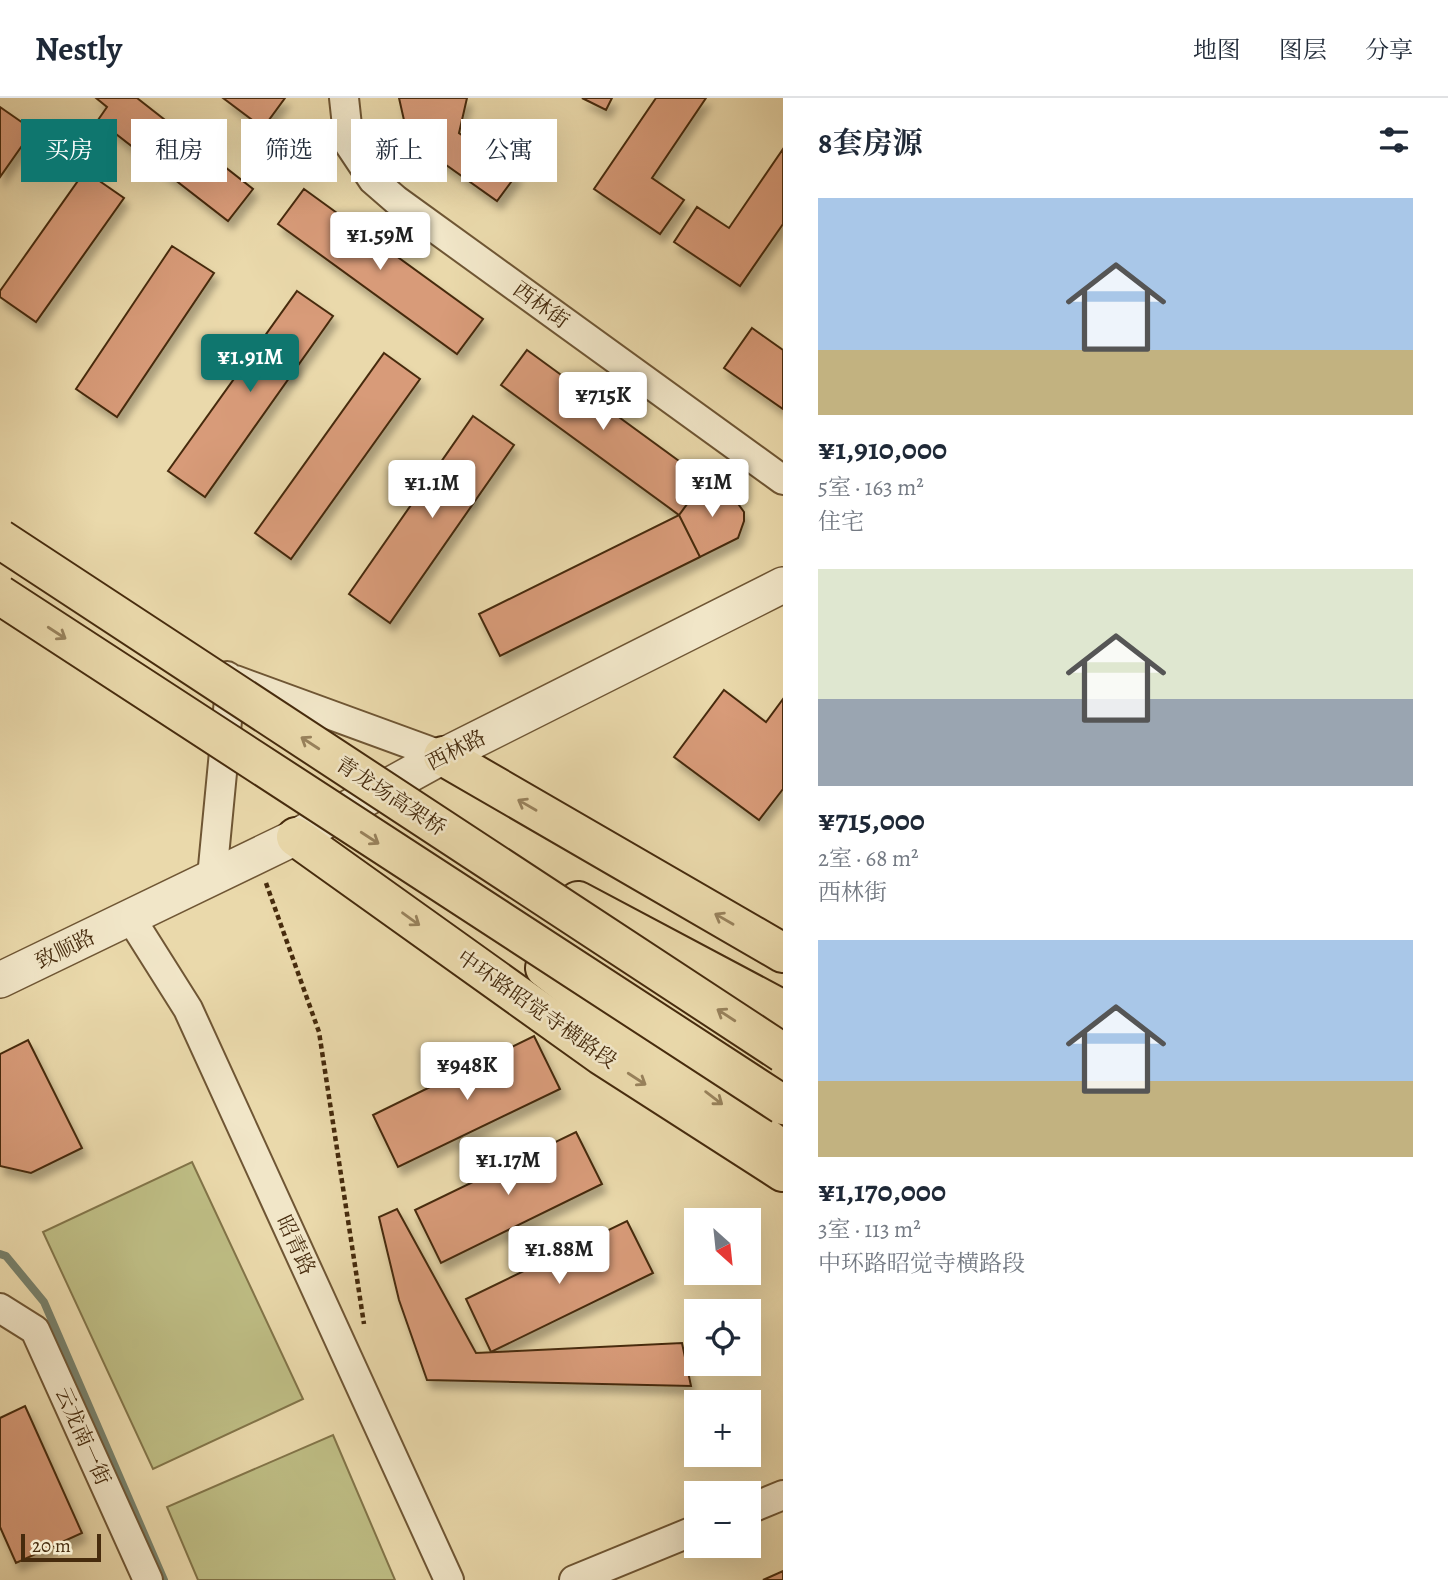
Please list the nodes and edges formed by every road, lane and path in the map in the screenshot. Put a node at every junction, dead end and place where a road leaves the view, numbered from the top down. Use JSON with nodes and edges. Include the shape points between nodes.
{"nodes":[{"id":1,"x":344,"y":98,"type":"edge"},
{"id":2,"x":783,"y":480,"type":"edge"},
{"id":3,"x":0,"y":529,"type":"edge"},
{"id":4,"x":0,"y":539,"type":"edge"},
{"id":5,"x":783,"y":585,"type":"edge"},
{"id":6,"x":0,"y":595,"type":"edge"},
{"id":7,"x":231,"y":679,"type":"junction"},
{"id":8,"x":443,"y":756,"type":"junction"},
{"id":9,"x":440,"y":828,"type":"junction"},
{"id":10,"x":296,"y":836,"type":"junction"},
{"id":11,"x":257,"y":856,"type":"junction"},
{"id":12,"x":212,"y":877,"type":"junction"},
{"id":13,"x":130,"y":917,"type":"junction"},
{"id":14,"x":783,"y":953,"type":"edge"},
{"id":15,"x":0,"y":980,"type":"edge"},
{"id":16,"x":783,"y":1010,"type":"edge"},
{"id":17,"x":783,"y":1053,"type":"edge"},
{"id":18,"x":774,"y":1129,"type":"edge"},
{"id":19,"x":783,"y":1172,"type":"edge"},
{"id":20,"x":0,"y":1308,"type":"edge"},
{"id":21,"x":365,"y":1333,"type":"dead end"},
{"id":22,"x":783,"y":1495,"type":"edge"},
{"id":23,"x":761,"y":1504,"type":"edge"},
{"id":24,"x":684,"y":1535,"type":"edge"},
{"id":25,"x":148,"y":1580,"type":"edge"},
{"id":26,"x":449,"y":1580,"type":"edge"},
{"id":27,"x":574,"y":1580,"type":"edge"}],
"edges":[{"from":1,"to":2,"type":"street","name":"西林街","via":[[349,144],[373,180],[396,201]]},
{"from":3,"to":7,"type":"street"},
{"from":9,"to":4,"type":"main road","name":"青龙场高架桥","one_way":true,"bridge":true},
{"from":5,"to":8,"type":"street","name":"西林路"},
{"from":6,"to":18,"type":"main road","one_way":true,"bridge":true,"via":[[407,863],[733,1070]]},
{"from":7,"to":8,"type":"street"},
{"from":7,"to":12,"type":"street"},
{"from":8,"to":10,"type":"street","name":"西林路"},
{"from":14,"to":8,"type":"main road","one_way":true},
{"from":9,"to":16,"type":"main road","bridge":true},
{"from":17,"to":9,"type":"main road","name":"青龙场高架桥","one_way":true,"bridge":true},
{"from":10,"to":11,"type":"street","name":"西林路"},
{"from":10,"to":19,"type":"main road","name":"中环路昭觉寺横路段","one_way":true,"via":[[601,1055]]},
{"from":11,"to":12,"type":"street","name":"西林路"},
{"from":11,"to":21,"type":"path","via":[[319,1032]]},
{"from":12,"to":13,"type":"street","name":"西林路"},
{"from":13,"to":15,"type":"street","name":"致顺路"},
{"from":13,"to":26,"type":"street","name":"昭青路","via":[[188,1009]]},
{"from":20,"to":25,"type":"street","name":"云龙南一街","via":[[35,1330]]},
{"from":22,"to":23,"type":"street"},
{"from":24,"to":27,"type":"street"}]}
